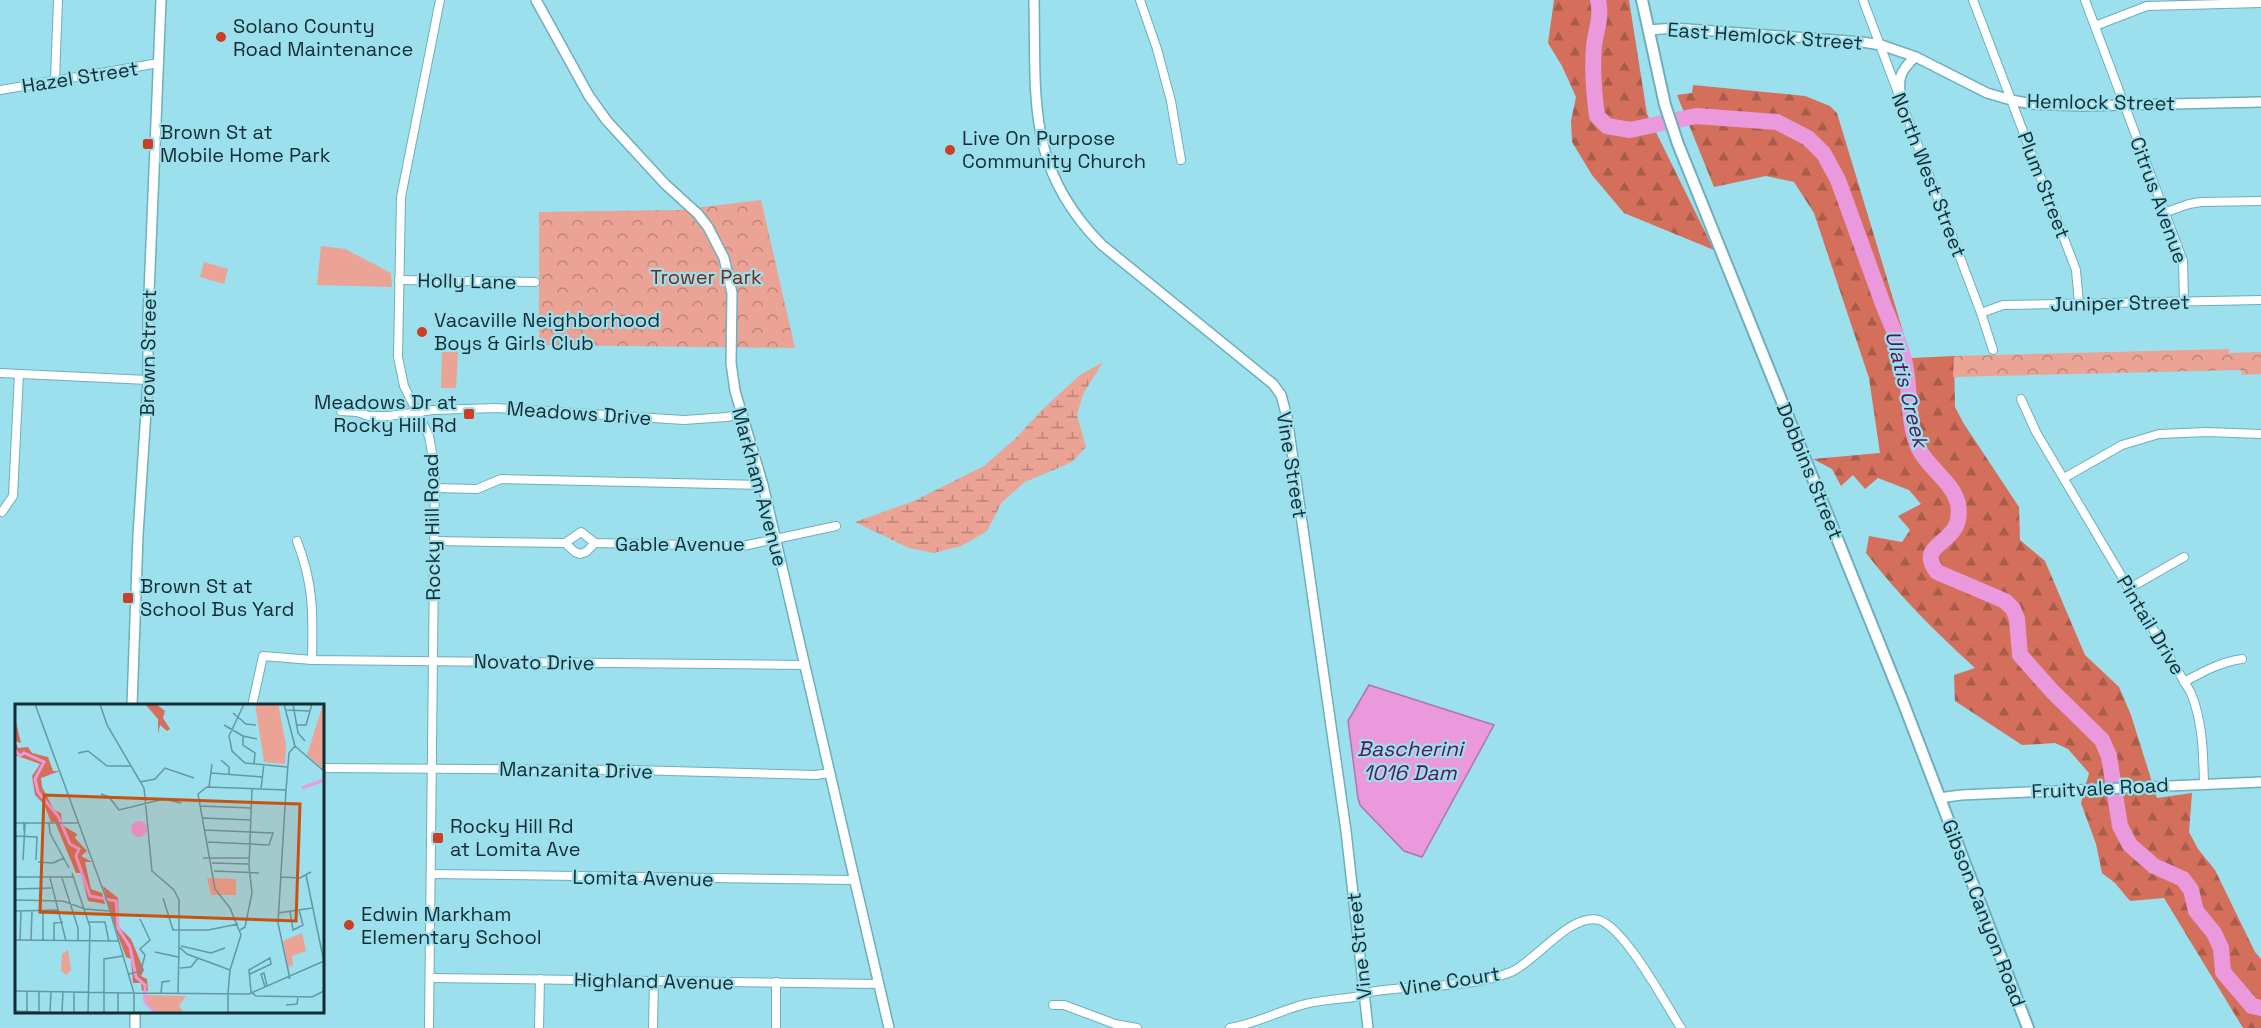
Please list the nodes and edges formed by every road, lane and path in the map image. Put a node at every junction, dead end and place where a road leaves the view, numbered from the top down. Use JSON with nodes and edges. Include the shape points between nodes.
{"nodes":[{"id":1,"x":58,"y":0,"type":"edge"},
{"id":2,"x":161,"y":0,"type":"edge"},
{"id":3,"x":440,"y":0,"type":"edge"},
{"id":4,"x":536,"y":0,"type":"edge"},
{"id":5,"x":1034,"y":0,"type":"edge"},
{"id":6,"x":1140,"y":0,"type":"edge"},
{"id":7,"x":1642,"y":0,"type":"edge"},
{"id":8,"x":1863,"y":0,"type":"edge"},
{"id":9,"x":1973,"y":0,"type":"edge"},
{"id":10,"x":2085,"y":0,"type":"edge"},
{"id":11,"x":2229,"y":2,"type":"edge"},
{"id":12,"x":2261,"y":3,"type":"edge"},
{"id":13,"x":2096,"y":26,"type":"junction"},
{"id":14,"x":1649,"y":30,"type":"junction"},
{"id":15,"x":1881,"y":45,"type":"junction"},
{"id":16,"x":1915,"y":57,"type":"junction"},
{"id":17,"x":159,"y":63,"type":"junction"},
{"id":18,"x":55,"y":80,"type":"junction"},
{"id":19,"x":0,"y":90,"type":"edge"},
{"id":20,"x":2011,"y":100,"type":"junction"},
{"id":21,"x":1901,"y":102,"type":"junction"},
{"id":22,"x":2261,"y":102,"type":"edge"},
{"id":23,"x":2123,"y":105,"type":"junction"},
{"id":24,"x":1181,"y":160,"type":"dead end"},
{"id":25,"x":2261,"y":201,"type":"edge"},
{"id":26,"x":2166,"y":212,"type":"junction"},
{"id":27,"x":399,"y":279,"type":"junction"},
{"id":28,"x":535,"y":282,"type":"dead end"},
{"id":29,"x":2261,"y":300,"type":"edge"},
{"id":30,"x":2184,"y":301,"type":"junction"},
{"id":31,"x":2079,"y":304,"type":"junction"},
{"id":32,"x":1981,"y":314,"type":"junction"},
{"id":33,"x":1993,"y":350,"type":"dead end"},
{"id":34,"x":0,"y":373,"type":"edge"},
{"id":35,"x":19,"y":374,"type":"junction"},
{"id":36,"x":148,"y":380,"type":"junction"},
{"id":37,"x":2021,"y":399,"type":"dead end"},
{"id":38,"x":341,"y":411,"type":"dead end"},
{"id":39,"x":417,"y":412,"type":"junction"},
{"id":40,"x":741,"y":414,"type":"junction"},
{"id":41,"x":2261,"y":434,"type":"edge"},
{"id":42,"x":2064,"y":478,"type":"junction"},
{"id":43,"x":763,"y":485,"type":"junction"},
{"id":44,"x":435,"y":488,"type":"junction"},
{"id":45,"x":2,"y":512,"type":"dead end"},
{"id":46,"x":836,"y":526,"type":"dead end"},
{"id":47,"x":776,"y":539,"type":"junction"},
{"id":48,"x":434,"y":541,"type":"junction"},
{"id":49,"x":297,"y":542,"type":"dead end"},
{"id":50,"x":566,"y":543,"type":"junction"},
{"id":51,"x":595,"y":543,"type":"junction"},
{"id":52,"x":2184,"y":557,"type":"dead end"},
{"id":53,"x":2128,"y":589,"type":"junction"},
{"id":54,"x":2242,"y":659,"type":"dead end"},
{"id":55,"x":312,"y":660,"type":"junction"},
{"id":56,"x":433,"y":661,"type":"junction"},
{"id":57,"x":805,"y":665,"type":"junction"},
{"id":58,"x":2184,"y":682,"type":"junction"},
{"id":59,"x":132,"y":704,"type":"edge"},
{"id":60,"x":252,"y":704,"type":"edge"},
{"id":61,"x":324,"y":768,"type":"edge"},
{"id":62,"x":432,"y":769,"type":"junction"},
{"id":63,"x":830,"y":773,"type":"junction"},
{"id":64,"x":2261,"y":782,"type":"edge"},
{"id":65,"x":2204,"y":783,"type":"junction"},
{"id":66,"x":1939,"y":798,"type":"junction"},
{"id":67,"x":431,"y":874,"type":"junction"},
{"id":68,"x":854,"y":880,"type":"junction"},
{"id":69,"x":430,"y":978,"type":"junction"},
{"id":70,"x":540,"y":979,"type":"junction"},
{"id":71,"x":654,"y":981,"type":"junction"},
{"id":72,"x":776,"y":982,"type":"junction"},
{"id":73,"x":879,"y":984,"type":"junction"},
{"id":74,"x":1365,"y":994,"type":"junction"},
{"id":75,"x":1053,"y":1005,"type":"dead end"},
{"id":76,"x":429,"y":1028,"type":"edge"},
{"id":77,"x":539,"y":1028,"type":"edge"},
{"id":78,"x":653,"y":1028,"type":"edge"},
{"id":79,"x":776,"y":1028,"type":"edge"},
{"id":80,"x":889,"y":1028,"type":"edge"},
{"id":81,"x":1137,"y":1028,"type":"edge"},
{"id":82,"x":1230,"y":1028,"type":"edge"},
{"id":83,"x":1368,"y":1028,"type":"edge"},
{"id":84,"x":1681,"y":1028,"type":"edge"},
{"id":85,"x":2028,"y":1028,"type":"edge"}],
"edges":[{"from":1,"to":18,"type":"street"},
{"from":2,"to":17,"type":"street","name":"Brown Street"},
{"from":3,"to":27,"type":"street","name":"Rocky Hill Road","via":[[401,197]]},
{"from":4,"to":40,"type":"street","name":"Markham Avenue","via":[[607,121],[698,214],[717,242],[732,292],[731,363]]},
{"from":5,"to":74,"type":"street","name":"Vine Street","via":[[1038,129],[1048,165],[1065,201],[1102,245],[1273,384],[1281,395],[1346,831]]},
{"from":6,"to":24,"type":"street","via":[[1171,101]]},
{"from":7,"to":14,"type":"main road"},
{"from":8,"to":15,"type":"street","name":"North West Street"},
{"from":9,"to":20,"type":"street","name":"Plum Street"},
{"from":10,"to":13,"type":"street","name":"Citrus Avenue"},
{"from":11,"to":12,"type":"street"},
{"from":11,"to":13,"type":"street","via":[[2147,6]]},
{"from":13,"to":23,"type":"street","name":"Citrus Avenue"},
{"from":14,"to":15,"type":"street","name":"East Hemlock Street","via":[[1674,28]]},
{"from":14,"to":66,"type":"main road","name":"Dobbins Street","via":[[1678,144]]},
{"from":15,"to":16,"type":"street","name":"Hemlock Street"},
{"from":15,"to":21,"type":"street","name":"North West Street"},
{"from":16,"to":20,"type":"street","name":"Hemlock Street","via":[[1963,82]]},
{"from":16,"to":21,"type":"street","via":[[1901,72]]},
{"from":17,"to":18,"type":"street","name":"Hazel Street"},
{"from":17,"to":36,"type":"street","name":"Brown Street"},
{"from":18,"to":19,"type":"street","name":"Hazel Street"},
{"from":20,"to":23,"type":"street","name":"Hemlock Street","via":[[2055,106]]},
{"from":20,"to":31,"type":"street","name":"Plum Street","via":[[2076,270]]},
{"from":21,"to":32,"type":"street","name":"North West Street"},
{"from":22,"to":23,"type":"street","name":"Hemlock Street"},
{"from":23,"to":26,"type":"street","name":"Citrus Avenue"},
{"from":25,"to":26,"type":"street","via":[[2201,202]]},
{"from":26,"to":30,"type":"street","name":"Citrus Avenue","via":[[2183,261]]},
{"from":27,"to":28,"type":"street","name":"Holly Lane"},
{"from":27,"to":39,"type":"street","name":"Rocky Hill Road","via":[[398,357],[404,386]]},
{"from":29,"to":30,"type":"street","name":"Juniper Street"},
{"from":30,"to":31,"type":"street","name":"Juniper Street"},
{"from":31,"to":32,"type":"street","name":"Juniper Street","via":[[2003,305]]},
{"from":32,"to":33,"type":"street","name":"North West Street"},
{"from":34,"to":35,"type":"street"},
{"from":35,"to":36,"type":"street"},
{"from":35,"to":45,"type":"street","via":[[13,496]]},
{"from":36,"to":59,"type":"street","name":"Brown Street"},
{"from":37,"to":42,"type":"street","name":"Pintail Drive"},
{"from":38,"to":39,"type":"street","name":"Meadows Drive","via":[[369,416]]},
{"from":39,"to":40,"type":"street","name":"Meadows Drive","via":[[496,408],[684,420]]},
{"from":39,"to":44,"type":"street","name":"Rocky Hill Road","via":[[431,444]]},
{"from":40,"to":43,"type":"street","name":"Markham Avenue"},
{"from":41,"to":42,"type":"street","via":[[2158,434],[2122,445]]},
{"from":42,"to":53,"type":"street","name":"Pintail Drive"},
{"from":43,"to":44,"type":"street","via":[[501,479],[477,489]]},
{"from":43,"to":47,"type":"street","name":"Markham Avenue"},
{"from":44,"to":48,"type":"street","name":"Rocky Hill Road"},
{"from":46,"to":47,"type":"street","name":"Gable Avenue"},
{"from":47,"to":51,"type":"street","name":"Gable Avenue","via":[[743,546]]},
{"from":47,"to":57,"type":"street","name":"Markham Avenue"},
{"from":48,"to":50,"type":"street","name":"Gable Avenue"},
{"from":48,"to":56,"type":"street","name":"Rocky Hill Road"},
{"from":49,"to":55,"type":"street","via":[[313,603]]},
{"from":50,"to":51,"type":"street","name":"Gable Avenue","via":[[580,532]]},
{"from":50,"to":51,"type":"street","name":"Gable Avenue","via":[[580,554]]},
{"from":52,"to":53,"type":"street"},
{"from":53,"to":58,"type":"street","name":"Pintail Drive"},
{"from":54,"to":58,"type":"street","via":[[2211,668]]},
{"from":55,"to":56,"type":"street","name":"Novato Drive"},
{"from":55,"to":60,"type":"street","name":"Novato Drive","via":[[263,656]]},
{"from":56,"to":57,"type":"street","name":"Novato Drive"},
{"from":56,"to":62,"type":"street","name":"Rocky Hill Road"},
{"from":57,"to":63,"type":"street","name":"Markham Avenue"},
{"from":58,"to":65,"type":"street","name":"Pintail Drive","via":[[2198,711],[2202,731]]},
{"from":61,"to":62,"type":"street","name":"Manzanita Drive"},
{"from":62,"to":63,"type":"street","name":"Manzanita Drive"},
{"from":62,"to":67,"type":"street","name":"Rocky Hill Road"},
{"from":63,"to":68,"type":"street","name":"Markham Avenue"},
{"from":64,"to":65,"type":"street","name":"Fruitvale Road"},
{"from":65,"to":66,"type":"street","name":"Fruitvale Road"},
{"from":66,"to":85,"type":"main road","name":"Gibson Canyon Road"},
{"from":67,"to":68,"type":"street","name":"Lomita Avenue"},
{"from":67,"to":69,"type":"street","name":"Rocky Hill Road"},
{"from":68,"to":73,"type":"street","name":"Markham Avenue"},
{"from":69,"to":70,"type":"street","name":"Highland Avenue"},
{"from":69,"to":76,"type":"street","name":"Rocky Hill Road"},
{"from":70,"to":71,"type":"street","name":"Highland Avenue"},
{"from":70,"to":77,"type":"street"},
{"from":71,"to":72,"type":"street","name":"Highland Avenue"},
{"from":71,"to":78,"type":"street"},
{"from":72,"to":73,"type":"street","name":"Highland Avenue"},
{"from":72,"to":79,"type":"street"},
{"from":73,"to":80,"type":"street","name":"Markham Avenue"},
{"from":74,"to":82,"type":"street","name":"Vine Court","via":[[1305,1004]]},
{"from":74,"to":83,"type":"street","name":"Vine Street"},
{"from":74,"to":84,"type":"street","name":"Vine Court","via":[[1512,971],[1579,921],[1598,920],[1628,946]]},
{"from":75,"to":81,"type":"street"}]}
